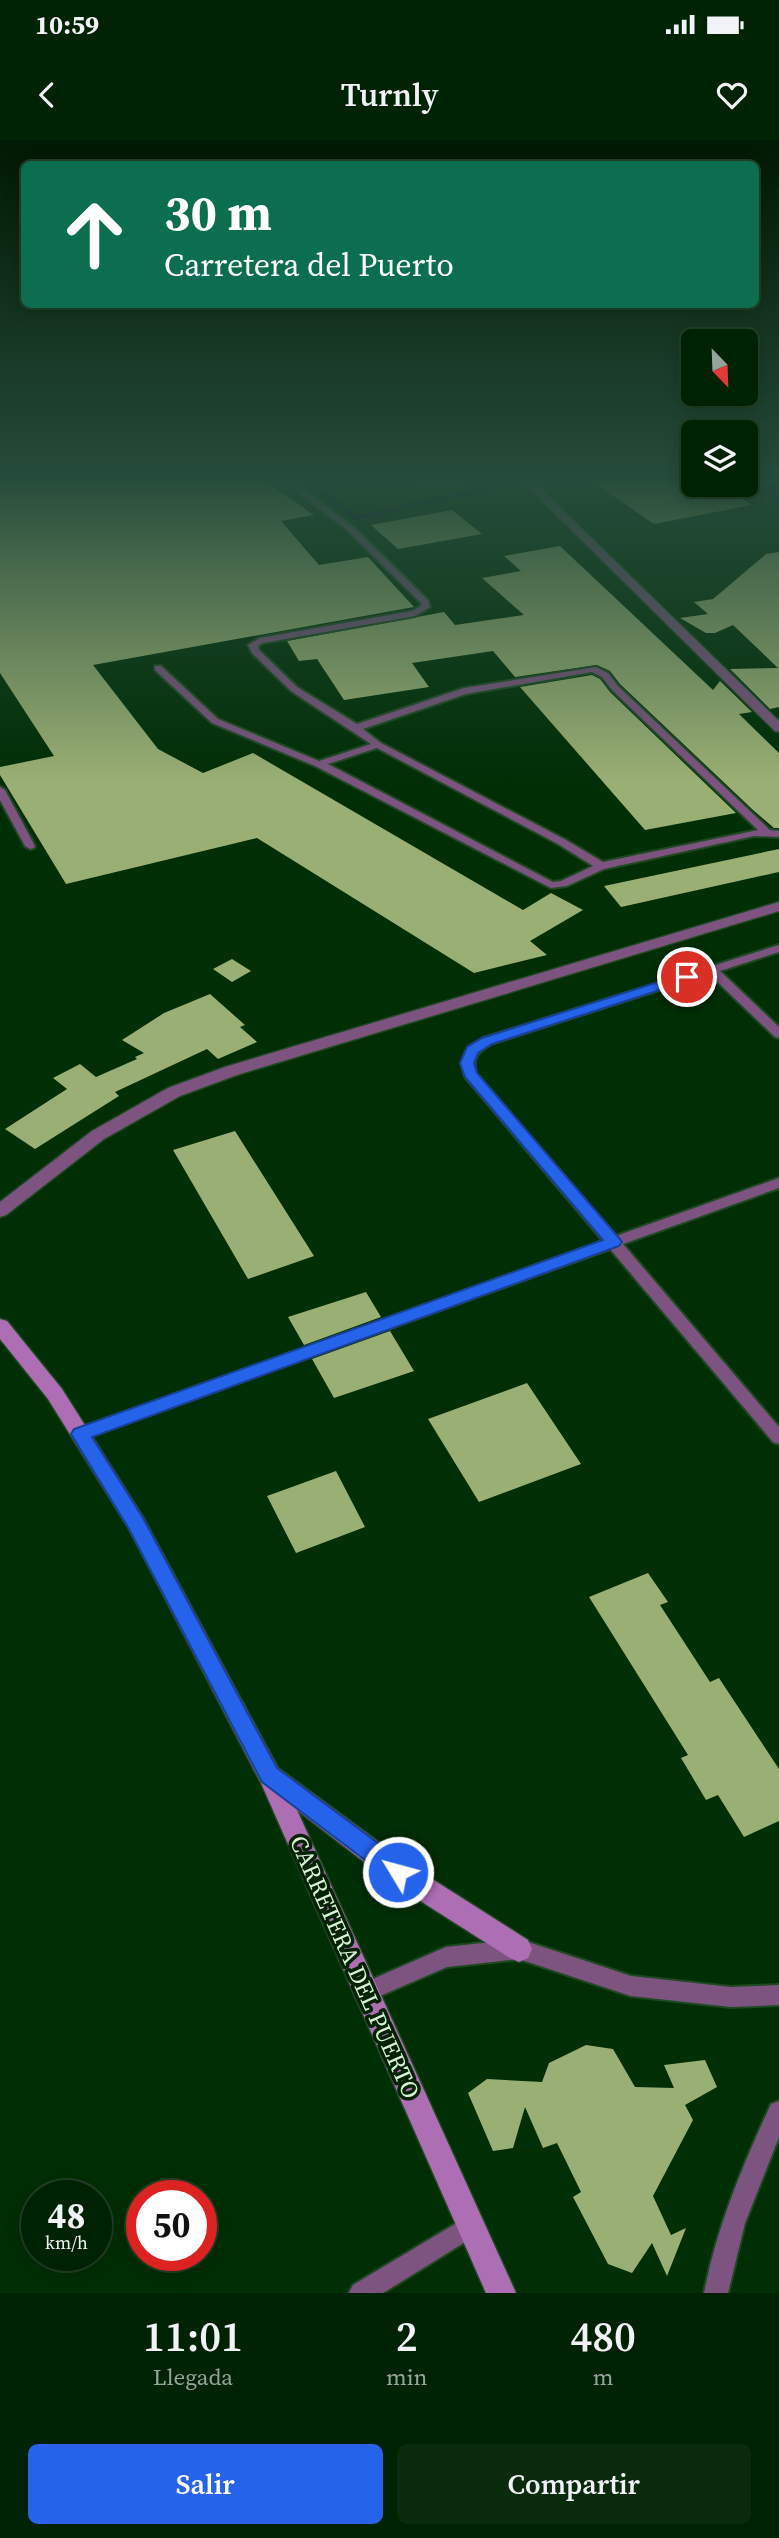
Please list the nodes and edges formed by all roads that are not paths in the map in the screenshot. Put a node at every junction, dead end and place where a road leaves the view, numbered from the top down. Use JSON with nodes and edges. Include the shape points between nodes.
{"nodes":[{"id":1,"x":403,"y":580,"type":"edge"},
{"id":2,"x":628,"y":580,"type":"edge"},
{"id":3,"x":159,"y":668,"type":"dead end"},
{"id":4,"x":356,"y":728,"type":"junction"},
{"id":5,"x":779,"y":728,"type":"edge"},
{"id":6,"x":378,"y":745,"type":"junction"},
{"id":7,"x":319,"y":765,"type":"junction"},
{"id":8,"x":0,"y":790,"type":"edge"},
{"id":9,"x":767,"y":833,"type":"junction"},
{"id":10,"x":779,"y":834,"type":"edge"},
{"id":11,"x":30,"y":846,"type":"dead end"},
{"id":12,"x":601,"y":866,"type":"junction"},
{"id":13,"x":779,"y":906,"type":"edge"},
{"id":14,"x":779,"y":948,"type":"edge"},
{"id":15,"x":711,"y":969,"type":"junction"},
{"id":16,"x":779,"y":1034,"type":"edge"},
{"id":17,"x":779,"y":1183,"type":"edge"},
{"id":18,"x":0,"y":1211,"type":"edge"},
{"id":19,"x":614,"y":1242,"type":"junction"},
{"id":20,"x":0,"y":1326,"type":"edge"},
{"id":21,"x":80,"y":1434,"type":"junction"},
{"id":22,"x":779,"y":1438,"type":"edge"},
{"id":23,"x":269,"y":1775,"type":"junction"},
{"id":24,"x":519,"y":1949,"type":"junction"},
{"id":25,"x":366,"y":1992,"type":"junction"},
{"id":26,"x":779,"y":1995,"type":"edge"},
{"id":27,"x":779,"y":2112,"type":"edge"},
{"id":28,"x":470,"y":2226,"type":"junction"},
{"id":29,"x":361,"y":2293,"type":"edge"},
{"id":30,"x":501,"y":2293,"type":"edge"},
{"id":31,"x":716,"y":2293,"type":"edge"}],
"edges":[{"from":1,"to":4,"type":"lane","via":[[426,607],[415,613],[253,645],[294,689]]},
{"from":2,"to":5,"type":"street"},
{"from":3,"to":7,"type":"lane","via":[[215,721]]},
{"from":4,"to":6,"type":"lane"},
{"from":4,"to":9,"type":"lane","via":[[464,691],[593,669],[605,675]]},
{"from":6,"to":7,"type":"lane"},
{"from":6,"to":12,"type":"lane"},
{"from":7,"to":12,"type":"lane","via":[[551,886]]},
{"from":8,"to":11,"type":"lane"},
{"from":9,"to":10,"type":"lane"},
{"from":9,"to":12,"type":"lane"},
{"from":13,"to":18,"type":"street","via":[[230,1071],[174,1092],[98,1135]]},
{"from":14,"to":15,"type":"lane"},
{"from":15,"to":16,"type":"lane"},
{"from":15,"to":19,"type":"lane","via":[[487,1041],[472,1050],[467,1063],[470,1074]]},
{"from":17,"to":19,"type":"lane"},
{"from":19,"to":21,"type":"lane"},
{"from":19,"to":22,"type":"lane"},
{"from":20,"to":21,"type":"main road","name":"CARRETERA DEL PUERTO","via":[[55,1394]]},
{"from":21,"to":23,"type":"main road","name":"CARRETERA DEL PUERTO","via":[[136,1524]]},
{"from":23,"to":24,"type":"main road","via":[[398,1872]]},
{"from":23,"to":25,"type":"main road","name":"CARRETERA DEL PUERTO"},
{"from":24,"to":25,"type":"lane","via":[[446,1957]]},
{"from":24,"to":26,"type":"lane","via":[[631,1986],[731,1997]]},
{"from":25,"to":28,"type":"main road","name":"CARRETERA DEL PUERTO"},
{"from":27,"to":31,"type":"lane","via":[[749,2177]]},
{"from":28,"to":29,"type":"lane"},
{"from":28,"to":30,"type":"main road","name":"CARRETERA DEL PUERTO"}]}
